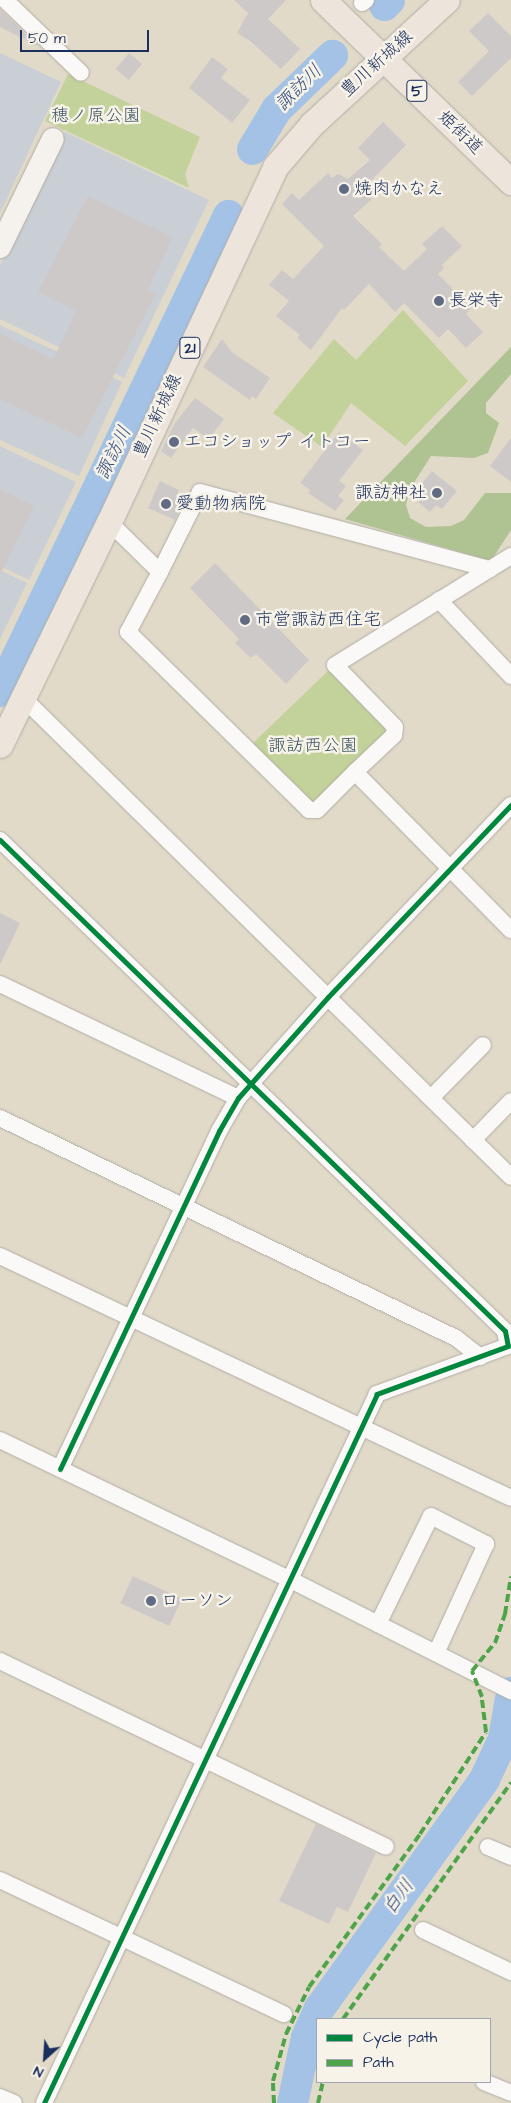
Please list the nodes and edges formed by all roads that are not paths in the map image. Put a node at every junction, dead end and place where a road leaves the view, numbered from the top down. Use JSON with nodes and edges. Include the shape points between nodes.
{"nodes":[{"id":1,"x":5,"y":0,"type":"edge"},
{"id":2,"x":323,"y":0,"type":"edge"},
{"id":3,"x":447,"y":0,"type":"edge"},
{"id":4,"x":383,"y":58,"type":"junction"},
{"id":5,"x":81,"y":73,"type":"dead end"},
{"id":6,"x":53,"y":139,"type":"dead end"},
{"id":7,"x":511,"y":182,"type":"edge"},
{"id":8,"x":0,"y":247,"type":"edge"},
{"id":9,"x":109,"y":522,"type":"junction"},
{"id":10,"x":511,"y":556,"type":"edge"},
{"id":11,"x":490,"y":569,"type":"junction"},
{"id":12,"x":160,"y":572,"type":"junction"},
{"id":13,"x":440,"y":600,"type":"junction"},
{"id":14,"x":511,"y":676,"type":"edge"},
{"id":15,"x":22,"y":697,"type":"junction"},
{"id":16,"x":0,"y":745,"type":"edge"},
{"id":17,"x":355,"y":772,"type":"junction"},
{"id":18,"x":511,"y":806,"type":"edge"},
{"id":19,"x":0,"y":840,"type":"edge"},
{"id":20,"x":452,"y":869,"type":"junction"},
{"id":21,"x":511,"y":930,"type":"edge"},
{"id":22,"x":0,"y":984,"type":"edge"},
{"id":23,"x":328,"y":997,"type":"junction"},
{"id":24,"x":483,"y":1045,"type":"dead end"},
{"id":25,"x":250,"y":1084,"type":"junction"},
{"id":26,"x":238,"y":1098,"type":"junction"},
{"id":27,"x":431,"y":1098,"type":"junction"},
{"id":28,"x":511,"y":1101,"type":"edge"},
{"id":29,"x":0,"y":1118,"type":"edge"},
{"id":30,"x":473,"y":1140,"type":"junction"},
{"id":31,"x":511,"y":1176,"type":"edge"},
{"id":32,"x":183,"y":1206,"type":"junction"},
{"id":33,"x":0,"y":1256,"type":"edge"},
{"id":34,"x":131,"y":1318,"type":"junction"},
{"id":35,"x":480,"y":1357,"type":"junction"},
{"id":36,"x":362,"y":1427,"type":"junction"},
{"id":37,"x":0,"y":1440,"type":"edge"},
{"id":38,"x":60,"y":1469,"type":"junction"},
{"id":39,"x":511,"y":1498,"type":"edge"},
{"id":40,"x":289,"y":1579,"type":"junction"},
{"id":41,"x":378,"y":1624,"type":"junction"},
{"id":42,"x":436,"y":1653,"type":"junction"},
{"id":43,"x":0,"y":1661,"type":"edge"},
{"id":44,"x":511,"y":1691,"type":"edge"},
{"id":45,"x":202,"y":1761,"type":"junction"},
{"id":46,"x":386,"y":1847,"type":"dead end"},
{"id":47,"x":488,"y":1847,"type":"dead end"},
{"id":48,"x":511,"y":1857,"type":"edge"},
{"id":49,"x":0,"y":1880,"type":"edge"},
{"id":50,"x":423,"y":1930,"type":"dead end"},
{"id":51,"x":122,"y":1938,"type":"junction"},
{"id":52,"x":511,"y":1972,"type":"edge"},
{"id":53,"x":284,"y":2014,"type":"dead end"},
{"id":54,"x":486,"y":2083,"type":"edge"},
{"id":55,"x":511,"y":2094,"type":"edge"},
{"id":56,"x":0,"y":2096,"type":"edge"},
{"id":57,"x":14,"y":2103,"type":"edge"},
{"id":58,"x":44,"y":2103,"type":"edge"}],
"edges":[{"from":1,"to":5,"type":"street"},
{"from":2,"to":4,"type":"main road","name":"姫街道","number":"5"},
{"from":3,"to":4,"type":"main road","name":"豊川新城線","number":"21"},
{"from":4,"to":7,"type":"main road","name":"姫街道","number":"5"},
{"from":4,"to":9,"type":"main road","name":"豊川新城線","number":"21","via":[[312,124],[275,167]]},
{"from":6,"to":8,"type":"street"},
{"from":9,"to":12,"type":"street"},
{"from":9,"to":15,"type":"main road","name":"豊川新城線","number":"21"},
{"from":10,"to":11,"type":"street"},
{"from":11,"to":12,"type":"street","via":[[200,492]]},
{"from":11,"to":13,"type":"street"},
{"from":12,"to":17,"type":"street","via":[[128,632],[310,810],[317,810]]},
{"from":13,"to":14,"type":"street"},
{"from":13,"to":17,"type":"street","via":[[336,665],[395,727],[394,735]]},
{"from":15,"to":16,"type":"main road","name":"豊川新城線","number":"21"},
{"from":15,"to":23,"type":"street"},
{"from":17,"to":20,"type":"street"},
{"from":18,"to":20,"type":"street"},
{"from":19,"to":25,"type":"street"},
{"from":20,"to":21,"type":"street"},
{"from":20,"to":23,"type":"street"},
{"from":22,"to":26,"type":"street"},
{"from":23,"to":25,"type":"street"},
{"from":23,"to":27,"type":"street"},
{"from":24,"to":27,"type":"street"},
{"from":25,"to":26,"type":"street"},
{"from":25,"to":35,"type":"street","via":[[505,1331],[508,1346]]},
{"from":26,"to":32,"type":"street"},
{"from":27,"to":30,"type":"street"},
{"from":28,"to":30,"type":"street"},
{"from":29,"to":32,"type":"street"},
{"from":30,"to":31,"type":"street"},
{"from":32,"to":34,"type":"street"},
{"from":32,"to":35,"type":"street","via":[[456,1338]]},
{"from":33,"to":34,"type":"street"},
{"from":34,"to":36,"type":"street"},
{"from":34,"to":38,"type":"street"},
{"from":35,"to":36,"type":"street","via":[[377,1394]]},
{"from":36,"to":39,"type":"street"},
{"from":36,"to":40,"type":"street"},
{"from":37,"to":38,"type":"street"},
{"from":38,"to":40,"type":"street"},
{"from":40,"to":41,"type":"street"},
{"from":40,"to":45,"type":"street"},
{"from":41,"to":42,"type":"street"},
{"from":41,"to":42,"type":"street","via":[[432,1516],[486,1544]]},
{"from":42,"to":44,"type":"street"},
{"from":43,"to":45,"type":"street"},
{"from":45,"to":46,"type":"street"},
{"from":45,"to":51,"type":"street"},
{"from":47,"to":48,"type":"street"},
{"from":49,"to":51,"type":"street"},
{"from":50,"to":52,"type":"street"},
{"from":51,"to":53,"type":"street"},
{"from":51,"to":58,"type":"street"},
{"from":54,"to":55,"type":"street"},
{"from":56,"to":57,"type":"street"}]}
